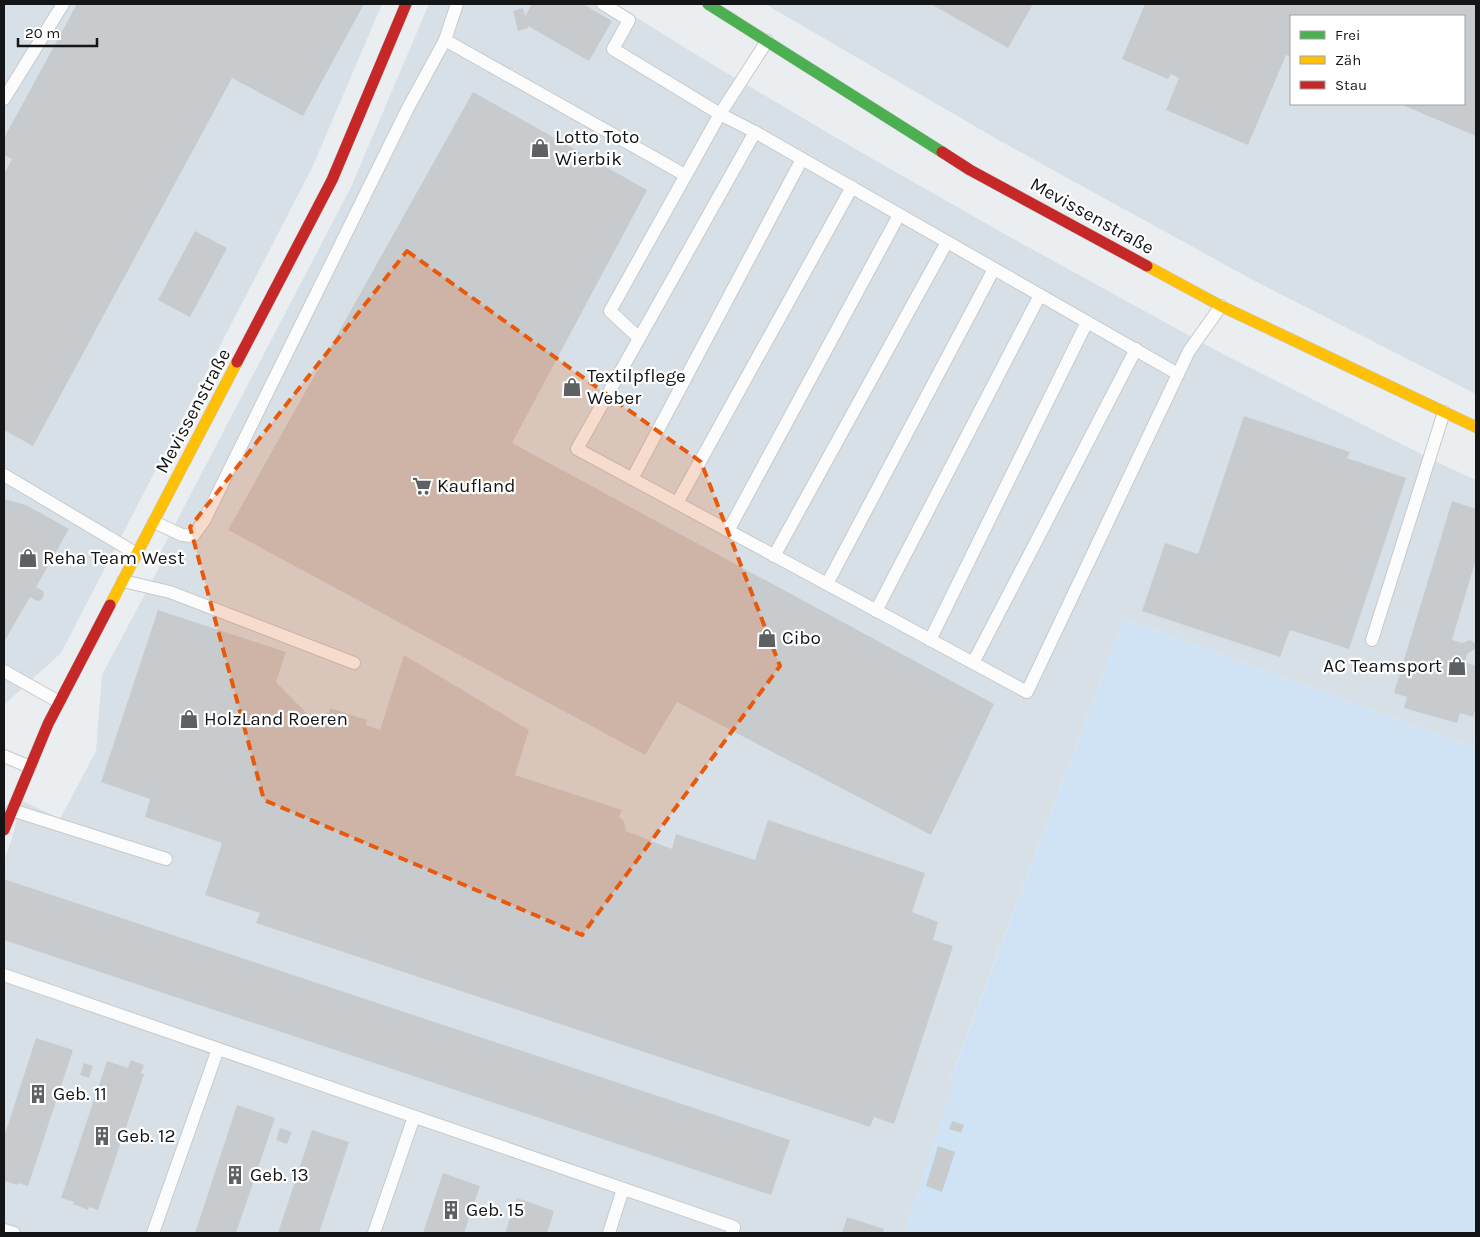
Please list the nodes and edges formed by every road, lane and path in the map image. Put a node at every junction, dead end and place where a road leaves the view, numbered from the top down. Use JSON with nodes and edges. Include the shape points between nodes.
{"nodes":[{"id":1,"x":63,"y":4,"type":"edge"},
{"id":2,"x":406,"y":4,"type":"edge"},
{"id":3,"x":457,"y":4,"type":"edge"},
{"id":4,"x":603,"y":4,"type":"edge"},
{"id":5,"x":708,"y":4,"type":"edge"},
{"id":6,"x":445,"y":40,"type":"junction"},
{"id":7,"x":767,"y":41,"type":"junction"},
{"id":8,"x":4,"y":99,"type":"edge"},
{"id":9,"x":720,"y":114,"type":"junction"},
{"id":10,"x":755,"y":132,"type":"junction"},
{"id":11,"x":802,"y":159,"type":"junction"},
{"id":12,"x":685,"y":175,"type":"junction"},
{"id":13,"x":852,"y":187,"type":"junction"},
{"id":14,"x":900,"y":215,"type":"junction"},
{"id":15,"x":947,"y":242,"type":"junction"},
{"id":16,"x":994,"y":269,"type":"junction"},
{"id":17,"x":1040,"y":295,"type":"junction"},
{"id":18,"x":1221,"y":306,"type":"junction"},
{"id":19,"x":1087,"y":322,"type":"junction"},
{"id":20,"x":639,"y":338,"type":"junction"},
{"id":21,"x":1136,"y":350,"type":"junction"},
{"id":22,"x":1178,"y":374,"type":"junction"},
{"id":23,"x":1444,"y":412,"type":"junction"},
{"id":24,"x":1476,"y":428,"type":"edge"},
{"id":25,"x":4,"y":475,"type":"edge"},
{"id":26,"x":632,"y":479,"type":"junction"},
{"id":27,"x":677,"y":503,"type":"junction"},
{"id":28,"x":154,"y":522,"type":"junction"},
{"id":29,"x":728,"y":531,"type":"junction"},
{"id":30,"x":137,"y":554,"type":"junction"},
{"id":31,"x":774,"y":556,"type":"junction"},
{"id":32,"x":123,"y":581,"type":"junction"},
{"id":33,"x":827,"y":584,"type":"junction"},
{"id":34,"x":876,"y":611,"type":"junction"},
{"id":35,"x":930,"y":640,"type":"junction"},
{"id":36,"x":1372,"y":640,"type":"dead end"},
{"id":37,"x":354,"y":663,"type":"dead end"},
{"id":38,"x":973,"y":663,"type":"junction"},
{"id":39,"x":4,"y":671,"type":"edge"},
{"id":40,"x":59,"y":702,"type":"junction"},
{"id":41,"x":4,"y":756,"type":"edge"},
{"id":42,"x":30,"y":767,"type":"junction"},
{"id":43,"x":12,"y":810,"type":"junction"},
{"id":44,"x":4,"y":830,"type":"edge"},
{"id":45,"x":166,"y":859,"type":"dead end"},
{"id":46,"x":4,"y":977,"type":"edge"},
{"id":47,"x":218,"y":1049,"type":"junction"},
{"id":48,"x":414,"y":1117,"type":"junction"},
{"id":49,"x":623,"y":1189,"type":"junction"},
{"id":50,"x":4,"y":1230,"type":"edge"},
{"id":51,"x":14,"y":1233,"type":"edge"},
{"id":52,"x":153,"y":1233,"type":"edge"},
{"id":53,"x":374,"y":1233,"type":"edge"},
{"id":54,"x":609,"y":1233,"type":"edge"},
{"id":55,"x":732,"y":1233,"type":"edge"}],
"edges":[{"from":1,"to":8,"type":"lane"},
{"from":2,"to":28,"type":"street","name":"Mevissenstraße","via":[[332,180]]},
{"from":3,"to":6,"type":"lane"},
{"from":4,"to":9,"type":"lane","via":[[629,20],[614,49]]},
{"from":5,"to":7,"type":"street","name":"Mevissenstraße"},
{"from":6,"to":12,"type":"lane"},
{"from":6,"to":28,"type":"lane","via":[[408,108],[204,521],[193,536],[182,535]]},
{"from":7,"to":9,"type":"lane"},
{"from":7,"to":18,"type":"street","name":"Mevissenstraße","via":[[970,170]]},
{"from":9,"to":10,"type":"lane"},
{"from":9,"to":12,"type":"lane"},
{"from":10,"to":11,"type":"lane"},
{"from":10,"to":20,"type":"lane"},
{"from":11,"to":13,"type":"lane"},
{"from":11,"to":26,"type":"lane"},
{"from":12,"to":20,"type":"lane","via":[[610,312]]},
{"from":13,"to":14,"type":"lane"},
{"from":13,"to":27,"type":"lane"},
{"from":14,"to":15,"type":"lane"},
{"from":14,"to":29,"type":"lane"},
{"from":15,"to":16,"type":"lane"},
{"from":15,"to":31,"type":"lane"},
{"from":16,"to":17,"type":"lane"},
{"from":16,"to":33,"type":"lane"},
{"from":17,"to":19,"type":"lane"},
{"from":17,"to":34,"type":"lane"},
{"from":18,"to":22,"type":"lane","via":[[1189,351]]},
{"from":18,"to":23,"type":"street","name":"Mevissenstraße"},
{"from":19,"to":21,"type":"lane"},
{"from":19,"to":35,"type":"lane"},
{"from":20,"to":26,"type":"lane","via":[[577,449]]},
{"from":21,"to":22,"type":"lane"},
{"from":21,"to":38,"type":"lane"},
{"from":22,"to":38,"type":"lane","via":[[1026,692]]},
{"from":23,"to":24,"type":"street","name":"Mevissenstraße"},
{"from":23,"to":36,"type":"lane"},
{"from":25,"to":30,"type":"lane"},
{"from":26,"to":27,"type":"lane"},
{"from":27,"to":29,"type":"lane"},
{"from":28,"to":30,"type":"street","name":"Mevissenstraße"},
{"from":29,"to":31,"type":"lane"},
{"from":30,"to":32,"type":"street","name":"Mevissenstraße"},
{"from":31,"to":33,"type":"lane"},
{"from":32,"to":37,"type":"lane","via":[[170,592]]},
{"from":32,"to":40,"type":"street","name":"Mevissenstraße"},
{"from":33,"to":34,"type":"lane"},
{"from":34,"to":35,"type":"lane"},
{"from":35,"to":38,"type":"lane"},
{"from":39,"to":40,"type":"lane"},
{"from":40,"to":42,"type":"street","name":"Mevissenstraße"},
{"from":41,"to":42,"type":"lane"},
{"from":42,"to":43,"type":"street","name":"Mevissenstraße"},
{"from":43,"to":44,"type":"street","name":"Mevissenstraße"},
{"from":43,"to":45,"type":"lane"},
{"from":46,"to":47,"type":"lane"},
{"from":47,"to":48,"type":"lane"},
{"from":47,"to":52,"type":"lane"},
{"from":48,"to":49,"type":"lane"},
{"from":48,"to":53,"type":"lane"},
{"from":49,"to":54,"type":"lane"},
{"from":49,"to":55,"type":"lane","via":[[734,1228]]},
{"from":50,"to":51,"type":"lane"}]}
